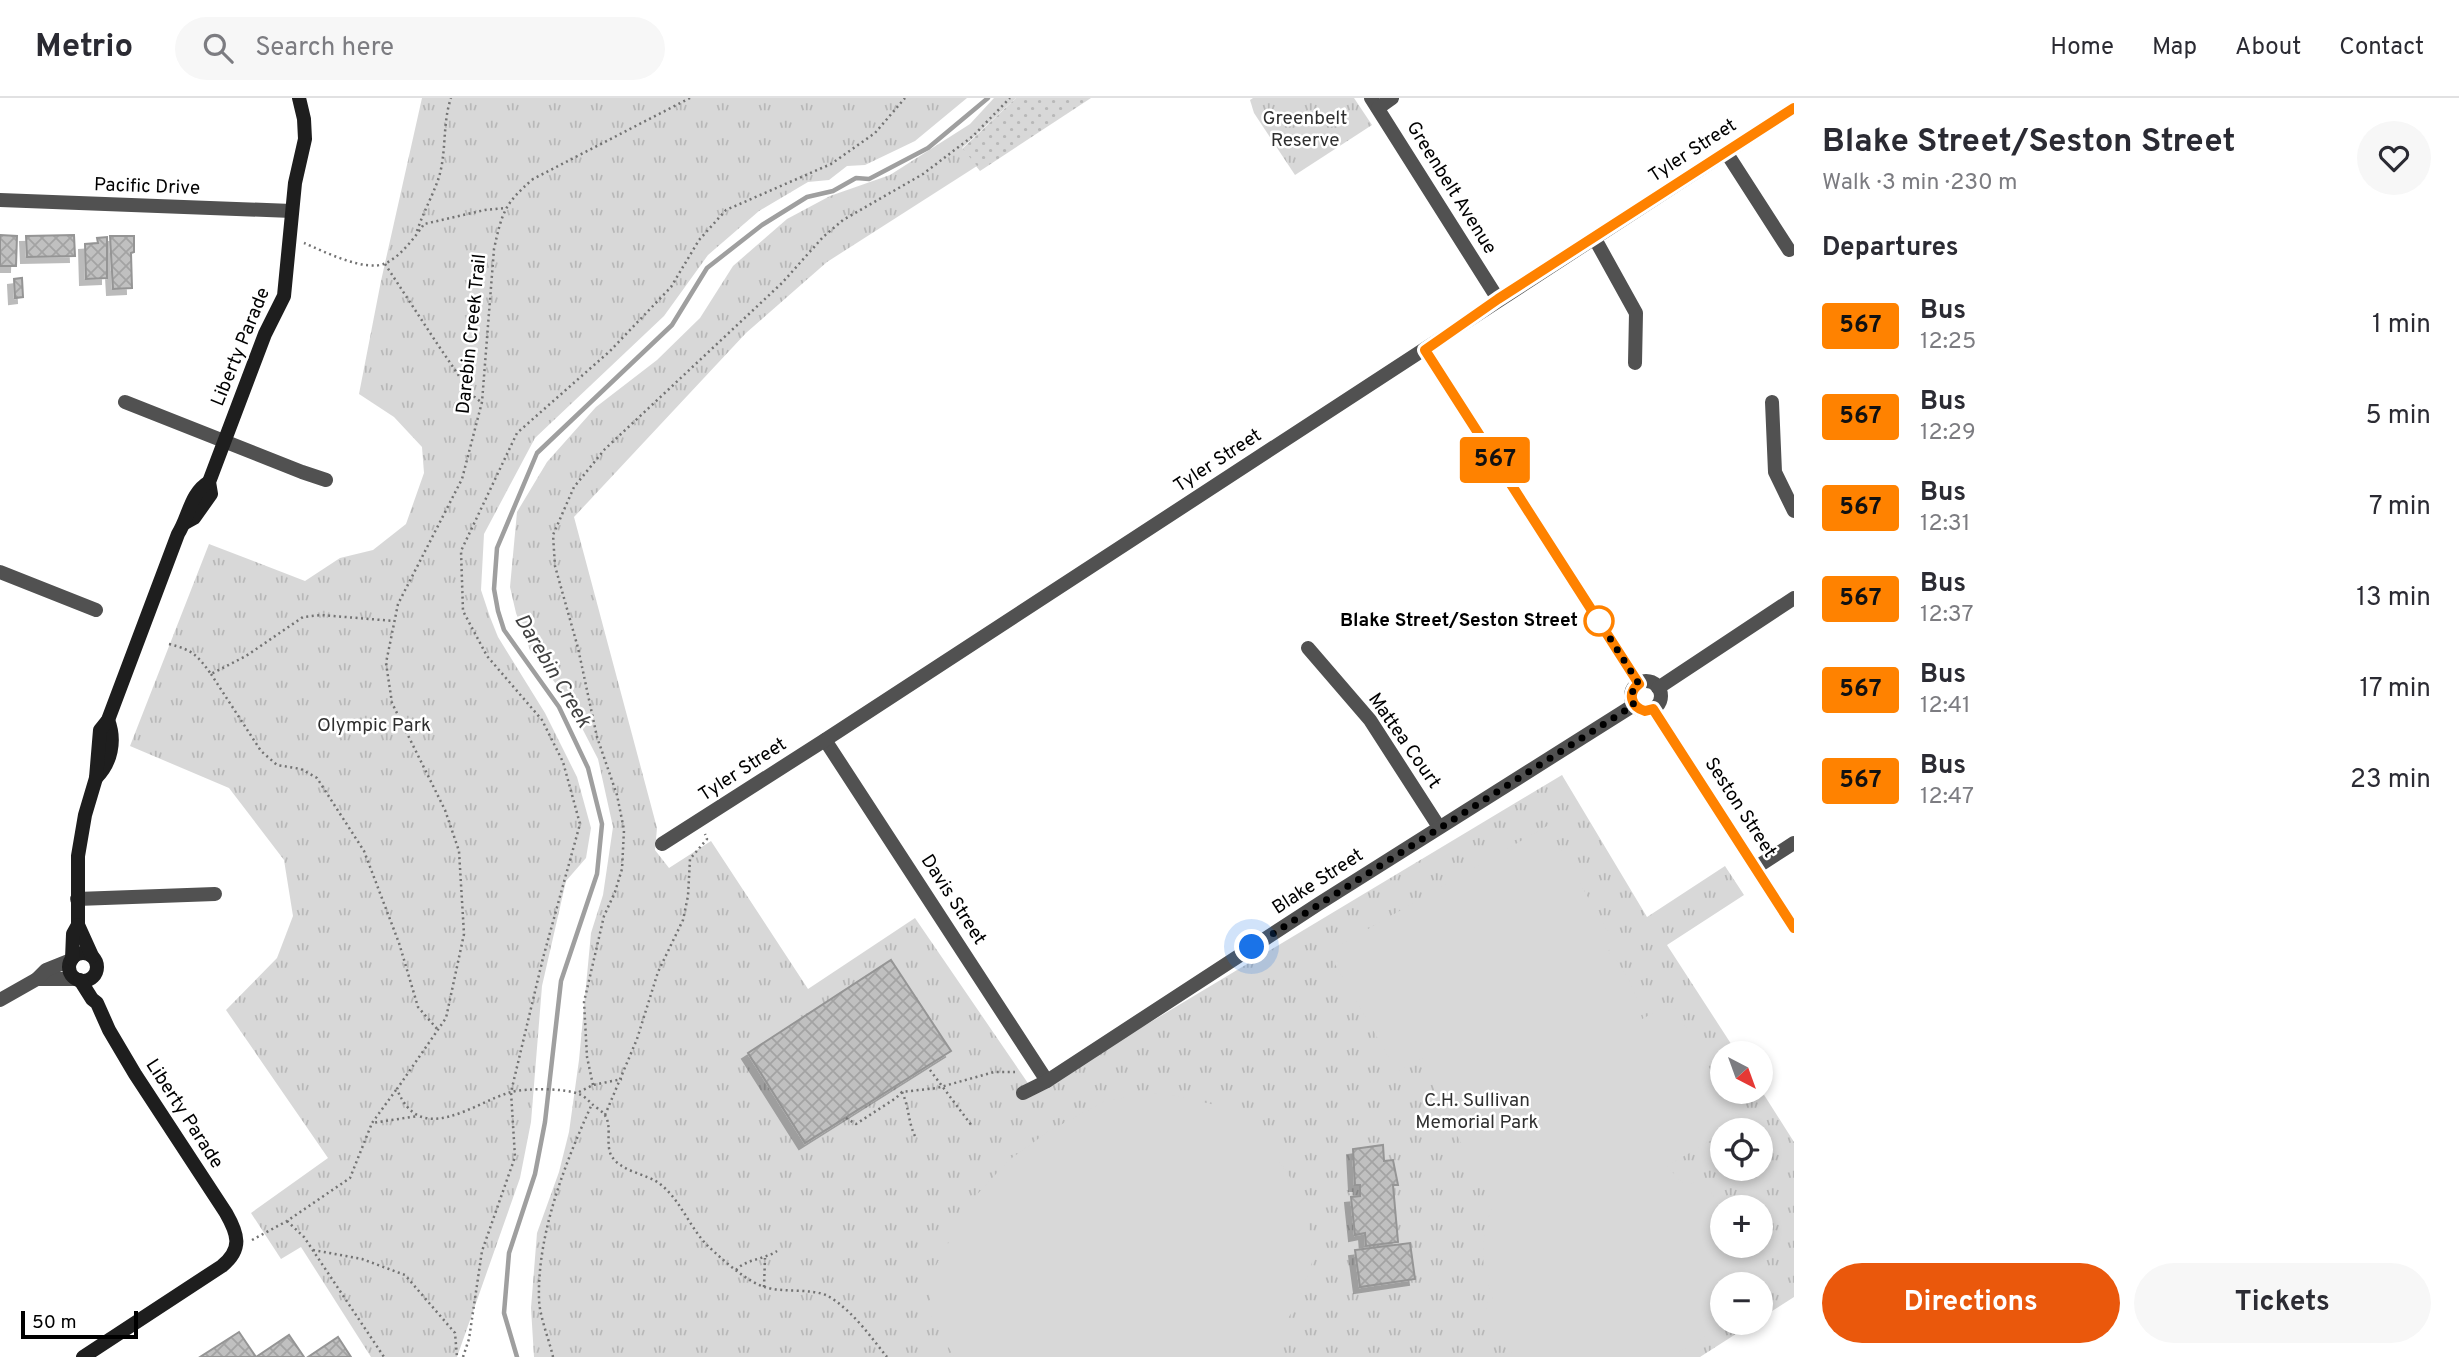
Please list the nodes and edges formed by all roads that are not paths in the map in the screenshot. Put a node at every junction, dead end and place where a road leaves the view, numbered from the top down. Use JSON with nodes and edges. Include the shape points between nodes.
{"nodes":[{"id":1,"x":299,"y":98,"type":"edge"},
{"id":2,"x":1392,"y":98,"type":"edge"},
{"id":3,"x":1374,"y":103,"type":"edge"},
{"id":4,"x":1794,"y":108,"type":"edge"},
{"id":5,"x":1726,"y":152,"type":"junction"},
{"id":6,"x":0,"y":200,"type":"edge"},
{"id":7,"x":292,"y":212,"type":"junction"},
{"id":8,"x":1595,"y":239,"type":"junction"},
{"id":9,"x":1789,"y":250,"type":"dead end"},
{"id":10,"x":1498,"y":299,"type":"junction"},
{"id":11,"x":1425,"y":350,"type":"junction"},
{"id":12,"x":1635,"y":363,"type":"dead end"},
{"id":13,"x":125,"y":402,"type":"dead end"},
{"id":14,"x":1772,"y":402,"type":"dead end"},
{"id":15,"x":225,"y":441,"type":"junction"},
{"id":16,"x":326,"y":480,"type":"dead end"},
{"id":17,"x":1794,"y":511,"type":"edge"},
{"id":18,"x":0,"y":572,"type":"edge"},
{"id":19,"x":1794,"y":598,"type":"edge"},
{"id":20,"x":96,"y":610,"type":"dead end"},
{"id":21,"x":1308,"y":648,"type":"dead end"},
{"id":22,"x":1639,"y":684,"type":"junction"},
{"id":23,"x":1658,"y":688,"type":"junction"},
{"id":24,"x":1634,"y":705,"type":"junction"},
{"id":25,"x":1653,"y":709,"type":"junction"},
{"id":26,"x":825,"y":740,"type":"junction"},
{"id":27,"x":1439,"y":827,"type":"junction"},
{"id":28,"x":1794,"y":843,"type":"edge"},
{"id":29,"x":662,"y":844,"type":"dead end"},
{"id":30,"x":1755,"y":868,"type":"junction"},
{"id":31,"x":215,"y":894,"type":"dead end"},
{"id":32,"x":77,"y":899,"type":"junction"},
{"id":33,"x":78,"y":925,"type":"junction"},
{"id":34,"x":1794,"y":928,"type":"edge"},
{"id":35,"x":92,"y":956,"type":"junction"},
{"id":36,"x":71,"y":960,"type":"junction"},
{"id":37,"x":96,"y":974,"type":"junction"},
{"id":38,"x":37,"y":979,"type":"junction"},
{"id":39,"x":78,"y":979,"type":"junction"},
{"id":40,"x":0,"y":1000,"type":"edge"},
{"id":41,"x":97,"y":1003,"type":"junction"},
{"id":42,"x":1047,"y":1081,"type":"junction"},
{"id":43,"x":1023,"y":1093,"type":"dead end"},
{"id":44,"x":83,"y":1357,"type":"edge"}],
"edges":[{"from":1,"to":7,"type":"street","name":"Liberty Parade","via":[[305,139]]},
{"from":2,"to":3,"type":"street"},
{"from":3,"to":10,"type":"street","name":"Greenbelt Avenue"},
{"from":4,"to":5,"type":"street","name":"Tyler Street"},
{"from":5,"to":8,"type":"street","name":"Tyler Street"},
{"from":5,"to":9,"type":"street"},
{"from":6,"to":7,"type":"street","name":"Pacific Drive"},
{"from":7,"to":15,"type":"street","name":"Liberty Parade","via":[[284,296]]},
{"from":8,"to":10,"type":"street","name":"Tyler Street"},
{"from":8,"to":12,"type":"street","via":[[1636,313]]},
{"from":10,"to":11,"type":"street","name":"Tyler Street"},
{"from":11,"to":22,"type":"street"},
{"from":11,"to":26,"type":"street","name":"Tyler Street"},
{"from":13,"to":15,"type":"street"},
{"from":14,"to":17,"type":"street","via":[[1775,472]]},
{"from":15,"to":16,"type":"street"},
{"from":15,"to":32,"type":"street","name":"Liberty Parade","via":[[209,482],[211,494],[173,547],[108,720],[109,759],[96,778],[81,837]]},
{"from":18,"to":20,"type":"street"},
{"from":19,"to":23,"type":"street"},
{"from":21,"to":27,"type":"street","name":"Mattea Court","via":[[1370,720]]},
{"from":22,"to":23,"type":"street","via":[[1647,682]]},
{"from":22,"to":24,"type":"street","via":[[1633,691]]},
{"from":23,"to":25,"type":"street","via":[[1661,698]]},
{"from":24,"to":25,"type":"street","via":[[1645,711]]},
{"from":24,"to":27,"type":"street","name":"Blake Street"},
{"from":25,"to":30,"type":"street","name":"Seston Street"},
{"from":26,"to":29,"type":"street","name":"Tyler Street"},
{"from":26,"to":42,"type":"street","name":"Davis Street"},
{"from":27,"to":42,"type":"street","name":"Blake Street"},
{"from":28,"to":30,"type":"street"},
{"from":30,"to":34,"type":"street","name":"Seston Street"},
{"from":31,"to":32,"type":"street"},
{"from":32,"to":33,"type":"street","name":"Liberty Parade"},
{"from":33,"to":35,"type":"street","name":"Liberty Parade"},
{"from":33,"to":36,"type":"street","name":"Liberty Parade"},
{"from":35,"to":36,"type":"street","via":[[81,953]]},
{"from":35,"to":37,"type":"street","via":[[97,962]]},
{"from":36,"to":38,"type":"street"},
{"from":36,"to":39,"type":"street","via":[[70,971]]},
{"from":37,"to":39,"type":"street"},
{"from":37,"to":41,"type":"street","name":"Liberty Parade"},
{"from":38,"to":39,"type":"street"},
{"from":38,"to":40,"type":"street"},
{"from":39,"to":41,"type":"street","name":"Liberty Parade"},
{"from":41,"to":44,"type":"street","name":"Liberty Parade","via":[[128,1063],[233,1225],[237,1246],[222,1266]]},
{"from":42,"to":43,"type":"street","name":"Blake Street"}]}
